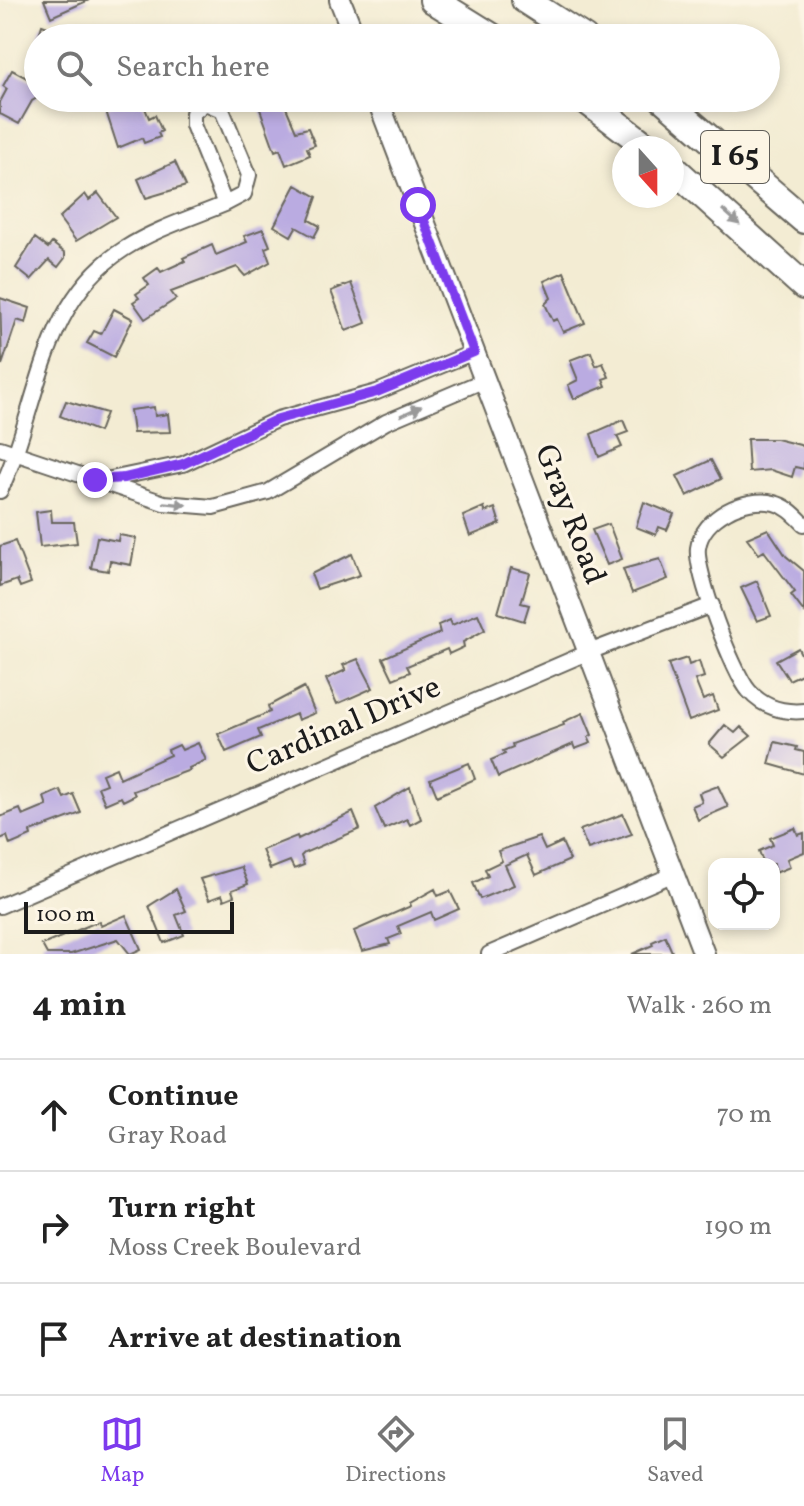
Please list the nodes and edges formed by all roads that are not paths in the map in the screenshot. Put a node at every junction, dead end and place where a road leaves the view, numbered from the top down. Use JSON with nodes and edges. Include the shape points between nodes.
{"nodes":[{"id":1,"x":433,"y":0,"type":"edge"},
{"id":2,"x":525,"y":0,"type":"edge"},
{"id":3,"x":342,"y":5,"type":"edge"},
{"id":4,"x":349,"y":24,"type":"edge"},
{"id":5,"x":472,"y":24,"type":"edge"},
{"id":6,"x":562,"y":24,"type":"edge"},
{"id":7,"x":194,"y":112,"type":"edge"},
{"id":8,"x":223,"y":112,"type":"edge"},
{"id":9,"x":382,"y":112,"type":"edge"},
{"id":10,"x":601,"y":112,"type":"edge"},
{"id":11,"x":678,"y":112,"type":"edge"},
{"id":12,"x":633,"y":136,"type":"edge"},
{"id":13,"x":684,"y":178,"type":"edge"},
{"id":14,"x":225,"y":204,"type":"junction"},
{"id":15,"x":804,"y":220,"type":"edge"},
{"id":16,"x":804,"y":286,"type":"edge"},
{"id":17,"x":474,"y":352,"type":"junction"},
{"id":18,"x":485,"y":380,"type":"junction"},
{"id":19,"x":7,"y":450,"type":"edge"},
{"id":20,"x":101,"y":481,"type":"junction"},
{"id":21,"x":0,"y":491,"type":"edge"},
{"id":22,"x":804,"y":524,"type":"edge"},
{"id":23,"x":712,"y":605,"type":"junction"},
{"id":24,"x":589,"y":652,"type":"junction"},
{"id":25,"x":804,"y":711,"type":"edge"},
{"id":26,"x":674,"y":874,"type":"junction"},
{"id":27,"x":0,"y":906,"type":"edge"},
{"id":28,"x":489,"y":954,"type":"edge"},
{"id":29,"x":704,"y":954,"type":"edge"}],
"edges":[{"from":1,"to":5,"type":"highway"},
{"from":2,"to":6,"type":"highway"},
{"from":3,"to":4,"type":"street"},
{"from":7,"to":14,"type":"street","via":[[193,125]]},
{"from":8,"to":14,"type":"street","via":[[249,175],[244,194]]},
{"from":9,"to":17,"type":"street","name":"Gray Road"},
{"from":10,"to":12,"type":"highway"},
{"from":11,"to":15,"type":"highway","number":"I 65"},
{"from":13,"to":16,"type":"highway","number":"I 65","one_way":true},
{"from":14,"to":19,"type":"street","via":[[120,251],[75,295],[55,329]]},
{"from":17,"to":18,"type":"street","name":"Gray Road"},
{"from":17,"to":20,"type":"street","via":[[377,392],[278,419],[183,464]]},
{"from":20,"to":18,"type":"street","one_way":true,"via":[[164,503],[213,507],[247,500],[386,422]]},
{"from":18,"to":24,"type":"street","name":"Gray Road"},
{"from":19,"to":20,"type":"street"},
{"from":19,"to":21,"type":"street"},
{"from":22,"to":23,"type":"street","via":[[787,508],[768,502],[746,504],[714,520],[698,549]]},
{"from":23,"to":24,"type":"street","name":"Cardinal Drive"},
{"from":23,"to":25,"type":"street","via":[[749,692],[779,710]]},
{"from":24,"to":26,"type":"street","name":"Gray Road"},
{"from":24,"to":27,"type":"street","name":"Cardinal Drive"},
{"from":26,"to":28,"type":"street"},
{"from":26,"to":29,"type":"street","name":"Gray Road"}]}
